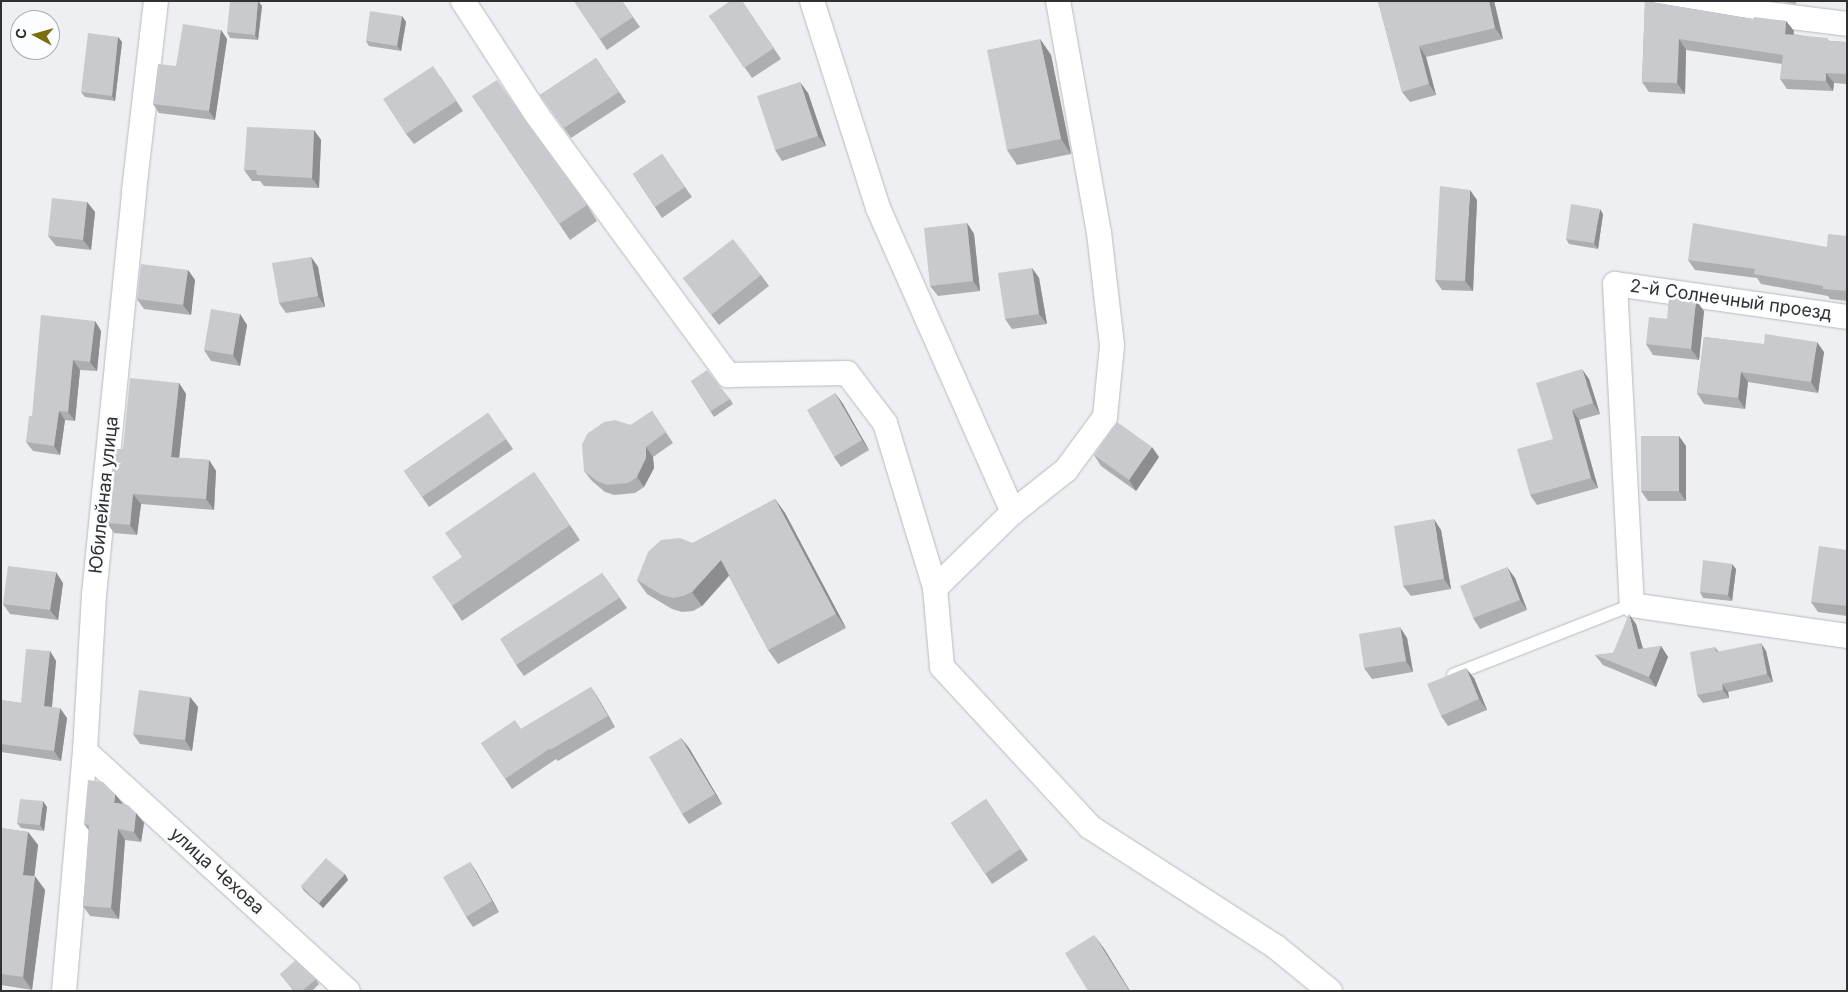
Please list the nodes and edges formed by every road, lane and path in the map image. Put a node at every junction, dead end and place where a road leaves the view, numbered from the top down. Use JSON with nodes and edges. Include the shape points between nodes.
{"nodes":[{"id":1,"x":156,"y":1,"type":"edge"},
{"id":2,"x":463,"y":1,"type":"edge"},
{"id":3,"x":812,"y":1,"type":"edge"},
{"id":4,"x":1058,"y":1,"type":"edge"},
{"id":5,"x":1665,"y":1,"type":"edge"},
{"id":6,"x":1847,"y":24,"type":"edge"},
{"id":7,"x":1847,"y":317,"type":"edge"},
{"id":8,"x":1013,"y":512,"type":"junction"},
{"id":9,"x":935,"y":588,"type":"junction"},
{"id":10,"x":1632,"y":605,"type":"junction"},
{"id":11,"x":1847,"y":636,"type":"edge"},
{"id":12,"x":1437,"y":682,"type":"edge"},
{"id":13,"x":85,"y":751,"type":"junction"},
{"id":14,"x":64,"y":991,"type":"edge"},
{"id":15,"x":348,"y":991,"type":"edge"},
{"id":16,"x":1330,"y":991,"type":"edge"}],
"edges":[{"from":1,"to":13,"type":"street","name":"Юбилейная улица","via":[[94,595]]},
{"from":2,"to":9,"type":"street","via":[[537,115],[728,376],[847,373],[885,422]]},
{"from":3,"to":8,"type":"street","via":[[878,208]]},
{"from":4,"to":8,"type":"street","via":[[1099,233],[1111,354],[1105,417],[1066,470]]},
{"from":5,"to":6,"type":"street"},
{"from":7,"to":10,"type":"street","name":"2-й Солнечный проезд","via":[[1615,284]]},
{"from":8,"to":9,"type":"street"},
{"from":9,"to":16,"type":"street","via":[[942,667],[1090,827],[1276,947]]},
{"from":10,"to":11,"type":"street"},
{"from":10,"to":12,"type":"lane"},
{"from":13,"to":14,"type":"street","name":"Юбилейная улица"},
{"from":13,"to":15,"type":"street","name":"улица Чехова"}]}
